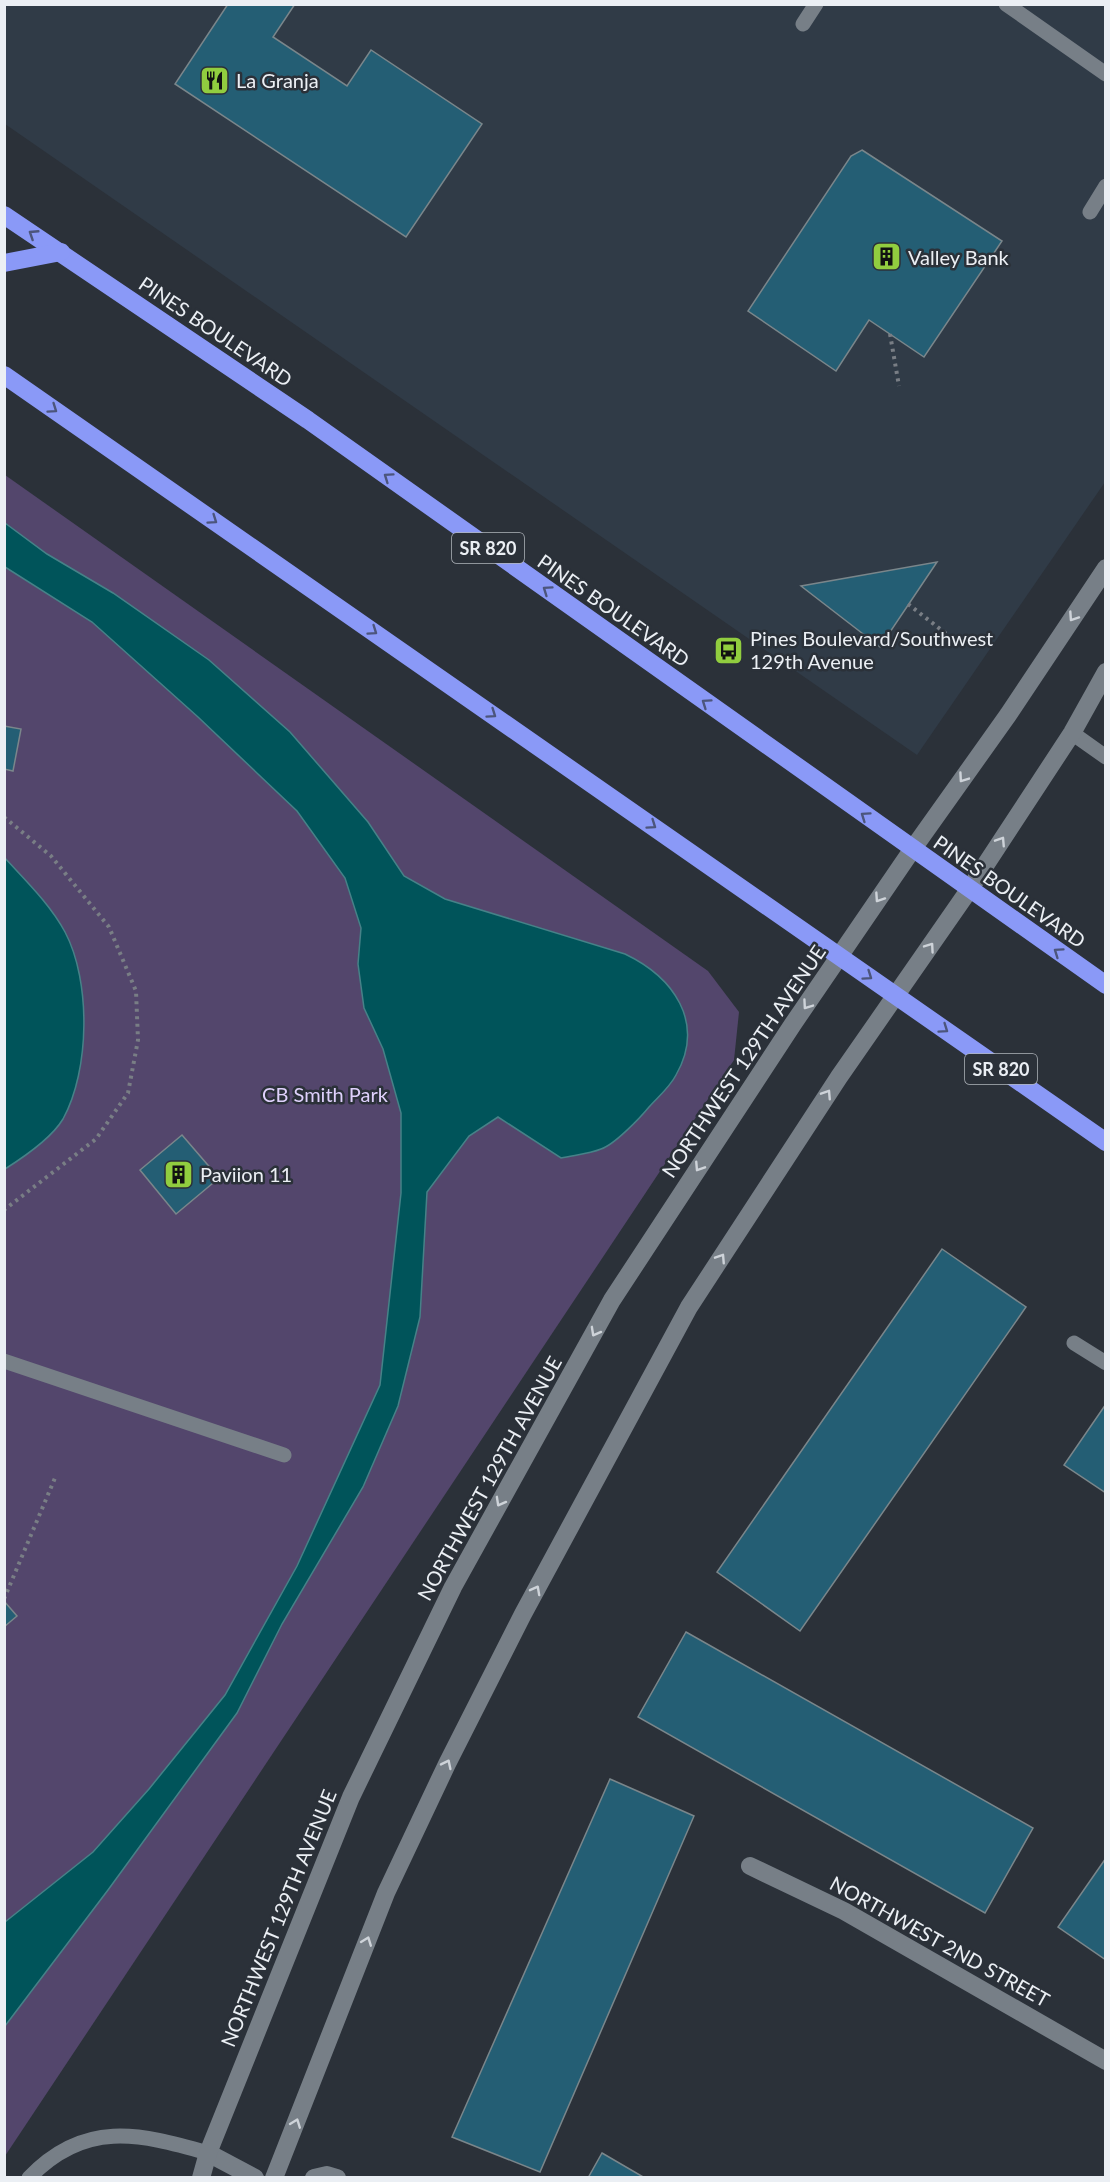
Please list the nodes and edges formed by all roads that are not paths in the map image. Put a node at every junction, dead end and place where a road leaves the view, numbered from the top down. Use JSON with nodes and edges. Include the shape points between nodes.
{"nodes":[{"id":1,"x":816,"y":4,"type":"edge"},
{"id":2,"x":1006,"y":4,"type":"edge"},
{"id":3,"x":803,"y":24,"type":"dead end"},
{"id":4,"x":1106,"y":74,"type":"edge"},
{"id":5,"x":1106,"y":186,"type":"edge"},
{"id":6,"x":1090,"y":212,"type":"dead end"},
{"id":7,"x":4,"y":215,"type":"edge"},
{"id":8,"x":61,"y":252,"type":"junction"},
{"id":9,"x":4,"y":263,"type":"edge"},
{"id":10,"x":4,"y":375,"type":"edge"},
{"id":11,"x":1106,"y":568,"type":"edge"},
{"id":12,"x":1106,"y":672,"type":"edge"},
{"id":13,"x":1072,"y":733,"type":"junction"},
{"id":14,"x":1106,"y":757,"type":"edge"},
{"id":15,"x":912,"y":850,"type":"junction"},
{"id":16,"x":969,"y":890,"type":"junction"},
{"id":17,"x":840,"y":957,"type":"junction"},
{"id":18,"x":1106,"y":986,"type":"edge"},
{"id":19,"x":896,"y":995,"type":"junction"},
{"id":20,"x":1106,"y":1142,"type":"edge"},
{"id":21,"x":1074,"y":1343,"type":"dead end"},
{"id":22,"x":4,"y":1361,"type":"edge"},
{"id":23,"x":1106,"y":1363,"type":"edge"},
{"id":24,"x":284,"y":1455,"type":"dead end"},
{"id":25,"x":750,"y":1866,"type":"dead end"},
{"id":26,"x":1106,"y":2061,"type":"edge"},
{"id":27,"x":208,"y":2153,"type":"junction"},
{"id":28,"x":29,"y":2178,"type":"edge"},
{"id":29,"x":201,"y":2178,"type":"edge"},
{"id":30,"x":255,"y":2178,"type":"edge"},
{"id":31,"x":274,"y":2178,"type":"edge"},
{"id":32,"x":314,"y":2178,"type":"edge"},
{"id":33,"x":337,"y":2178,"type":"edge"}],
"edges":[{"from":1,"to":3,"type":"lane"},
{"from":2,"to":4,"type":"lane"},
{"from":5,"to":6,"type":"lane"},
{"from":8,"to":7,"type":"highway","name":"PINES BOULEVARD","number":"SR 820","one_way":true},
{"from":8,"to":9,"type":"highway"},
{"from":15,"to":8,"type":"highway","name":"PINES BOULEVARD","number":"SR 820","one_way":true,"via":[[308,420]]},
{"from":10,"to":17,"type":"highway","number":"SR 820","one_way":true},
{"from":11,"to":15,"type":"street","name":"NORTHWEST 129TH AVENUE","one_way":true},
{"from":12,"to":13,"type":"street"},
{"from":13,"to":14,"type":"lane"},
{"from":16,"to":13,"type":"street","one_way":true},
{"from":15,"to":16,"type":"highway","name":"PINES BOULEVARD","number":"SR 820"},
{"from":15,"to":17,"type":"street","name":"NORTHWEST 129TH AVENUE","one_way":true},
{"from":18,"to":16,"type":"highway","name":"PINES BOULEVARD","number":"SR 820","one_way":true},
{"from":19,"to":16,"type":"street","one_way":true},
{"from":17,"to":19,"type":"highway","number":"SR 820","one_way":true},
{"from":17,"to":27,"type":"street","name":"NORTHWEST 129TH AVENUE","one_way":true,"via":[[612,1300],[453,1587],[351,1797]]},
{"from":19,"to":20,"type":"highway","number":"SR 820","one_way":true},
{"from":31,"to":19,"type":"street","one_way":true,"via":[[386,1893],[523,1614],[689,1307]]},
{"from":21,"to":23,"type":"lane"},
{"from":22,"to":24,"type":"lane"},
{"from":25,"to":26,"type":"street","name":"NORTHWEST 2ND STREET","via":[[844,1911]]},
{"from":27,"to":28,"type":"lane","via":[[155,2138],[112,2134],[48,2158]]},
{"from":27,"to":29,"type":"street","name":"NORTHWEST 129TH AVENUE"},
{"from":27,"to":30,"type":"street"},
{"from":32,"to":33,"type":"street"}]}
